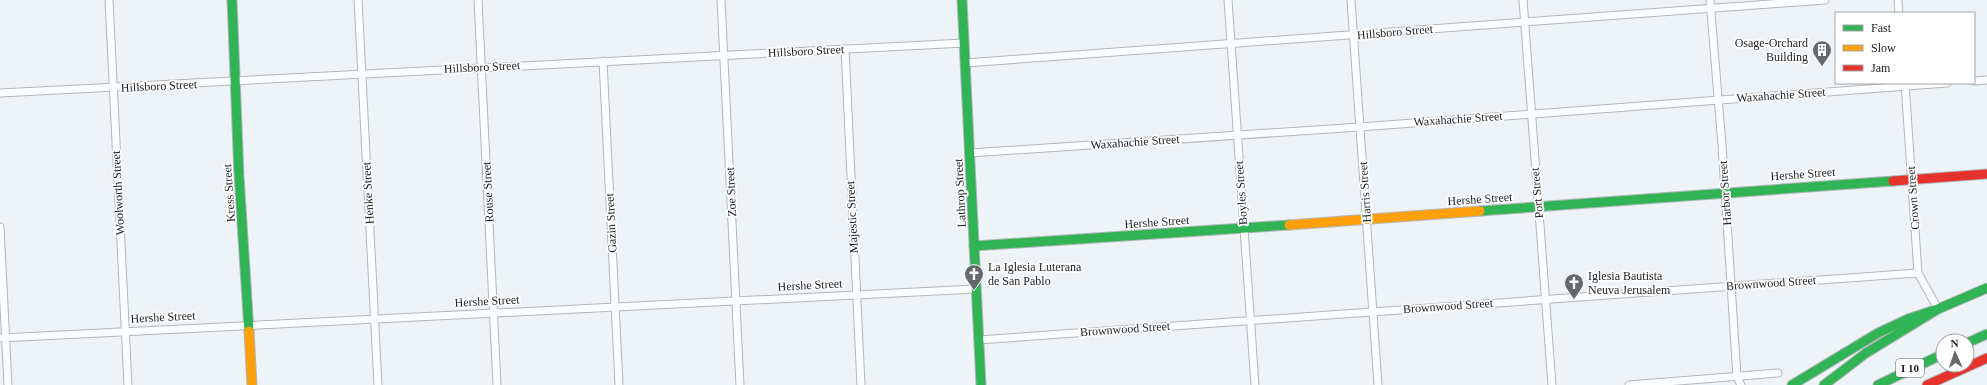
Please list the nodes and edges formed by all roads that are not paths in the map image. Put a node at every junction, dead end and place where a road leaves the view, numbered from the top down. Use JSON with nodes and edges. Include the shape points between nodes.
{"nodes":[{"id":1,"x":109,"y":0,"type":"edge"},
{"id":2,"x":232,"y":0,"type":"edge"},
{"id":3,"x":358,"y":0,"type":"edge"},
{"id":4,"x":478,"y":0,"type":"edge"},
{"id":5,"x":721,"y":0,"type":"edge"},
{"id":6,"x":962,"y":0,"type":"edge"},
{"id":7,"x":1228,"y":0,"type":"edge"},
{"id":8,"x":1351,"y":0,"type":"edge"},
{"id":9,"x":1523,"y":0,"type":"edge"},
{"id":10,"x":1710,"y":0,"type":"edge"},
{"id":11,"x":1825,"y":0,"type":"edge"},
{"id":12,"x":1898,"y":0,"type":"edge"},
{"id":13,"x":1710,"y":8,"type":"junction"},
{"id":14,"x":1899,"y":12,"type":"edge"},
{"id":15,"x":1524,"y":21,"type":"junction"},
{"id":16,"x":1354,"y":35,"type":"junction"},
{"id":17,"x":964,"y":42,"type":"junction"},
{"id":18,"x":1231,"y":43,"type":"junction"},
{"id":19,"x":845,"y":49,"type":"junction"},
{"id":20,"x":724,"y":56,"type":"junction"},
{"id":21,"x":603,"y":62,"type":"junction"},
{"id":22,"x":965,"y":63,"type":"junction"},
{"id":23,"x":482,"y":67,"type":"junction"},
{"id":24,"x":362,"y":73,"type":"junction"},
{"id":25,"x":1987,"y":80,"type":"edge"},
{"id":26,"x":235,"y":81,"type":"junction"},
{"id":27,"x":1975,"y":81,"type":"edge"},
{"id":28,"x":1905,"y":84,"type":"edge"},
{"id":29,"x":114,"y":88,"type":"junction"},
{"id":30,"x":0,"y":93,"type":"edge"},
{"id":31,"x":1718,"y":100,"type":"junction"},
{"id":32,"x":1531,"y":114,"type":"junction"},
{"id":33,"x":1360,"y":127,"type":"junction"},
{"id":34,"x":1237,"y":135,"type":"junction"},
{"id":35,"x":970,"y":153,"type":"junction"},
{"id":36,"x":1987,"y":174,"type":"edge"},
{"id":37,"x":1911,"y":178,"type":"junction"},
{"id":38,"x":1725,"y":192,"type":"junction"},
{"id":39,"x":1538,"y":206,"type":"junction"},
{"id":40,"x":1367,"y":219,"type":"junction"},
{"id":41,"x":0,"y":227,"type":"edge"},
{"id":42,"x":1244,"y":228,"type":"junction"},
{"id":43,"x":974,"y":246,"type":"junction"},
{"id":44,"x":1918,"y":273,"type":"junction"},
{"id":45,"x":1732,"y":285,"type":"junction"},
{"id":46,"x":1987,"y":288,"type":"edge"},
{"id":47,"x":975,"y":289,"type":"junction"},
{"id":48,"x":856,"y":294,"type":"junction"},
{"id":49,"x":1545,"y":298,"type":"junction"},
{"id":50,"x":736,"y":300,"type":"junction"},
{"id":51,"x":615,"y":308,"type":"junction"},
{"id":52,"x":1938,"y":309,"type":"junction"},
{"id":53,"x":1373,"y":311,"type":"junction"},
{"id":54,"x":494,"y":312,"type":"junction"},
{"id":55,"x":374,"y":319,"type":"junction"},
{"id":56,"x":1251,"y":320,"type":"junction"},
{"id":57,"x":249,"y":325,"type":"junction"},
{"id":58,"x":126,"y":332,"type":"junction"},
{"id":59,"x":1987,"y":334,"type":"edge"},
{"id":60,"x":3,"y":338,"type":"edge"},
{"id":61,"x":1975,"y":339,"type":"edge"},
{"id":62,"x":978,"y":340,"type":"junction"},
{"id":63,"x":1935,"y":358,"type":"edge"},
{"id":64,"x":1987,"y":358,"type":"edge"},
{"id":65,"x":1778,"y":373,"type":"dead end"},
{"id":66,"x":1737,"y":377,"type":"junction"},
{"id":67,"x":8,"y":385,"type":"edge"},
{"id":68,"x":128,"y":385,"type":"edge"},
{"id":69,"x":252,"y":385,"type":"edge"},
{"id":70,"x":378,"y":385,"type":"edge"},
{"id":71,"x":497,"y":385,"type":"edge"},
{"id":72,"x":619,"y":385,"type":"edge"},
{"id":73,"x":740,"y":385,"type":"edge"},
{"id":74,"x":861,"y":385,"type":"edge"},
{"id":75,"x":981,"y":385,"type":"edge"},
{"id":76,"x":1255,"y":385,"type":"edge"},
{"id":77,"x":1378,"y":385,"type":"edge"},
{"id":78,"x":1552,"y":385,"type":"edge"},
{"id":79,"x":1628,"y":385,"type":"edge"},
{"id":80,"x":1741,"y":385,"type":"edge"},
{"id":81,"x":1792,"y":385,"type":"edge"},
{"id":82,"x":1824,"y":385,"type":"edge"},
{"id":83,"x":1878,"y":385,"type":"edge"},
{"id":84,"x":1926,"y":385,"type":"edge"}],
"edges":[{"from":1,"to":29,"type":"street","name":"Woolworth Street"},
{"from":2,"to":26,"type":"main road","name":"Kress Street"},
{"from":3,"to":24,"type":"street","name":"Henke Street"},
{"from":4,"to":23,"type":"street","name":"Rouse Street"},
{"from":5,"to":20,"type":"street","name":"Zoe Street"},
{"from":6,"to":17,"type":"main road","name":"Lathrop Street"},
{"from":7,"to":18,"type":"street","name":"Boyles Street"},
{"from":8,"to":16,"type":"street","name":"Harris Street"},
{"from":9,"to":15,"type":"street","name":"Port Street"},
{"from":10,"to":13,"type":"street","name":"Harbor Street"},
{"from":11,"to":13,"type":"street","name":"Hillsboro Street"},
{"from":12,"to":14,"type":"street"},
{"from":13,"to":15,"type":"street","name":"Hillsboro Street"},
{"from":13,"to":31,"type":"street","name":"Harbor Street"},
{"from":15,"to":16,"type":"street","name":"Hillsboro Street"},
{"from":15,"to":32,"type":"street","name":"Port Street"},
{"from":16,"to":18,"type":"street","name":"Hillsboro Street"},
{"from":16,"to":33,"type":"street","name":"Harris Street"},
{"from":17,"to":19,"type":"street","name":"Hillsboro Street"},
{"from":17,"to":22,"type":"main road","name":"Lathrop Street"},
{"from":18,"to":22,"type":"street","name":"Hillsboro Street"},
{"from":18,"to":34,"type":"street","name":"Boyles Street"},
{"from":19,"to":20,"type":"street","name":"Hillsboro Street"},
{"from":19,"to":48,"type":"street","name":"Majestic Street"},
{"from":20,"to":21,"type":"street","name":"Hillsboro Street"},
{"from":20,"to":50,"type":"street","name":"Zoe Street"},
{"from":21,"to":23,"type":"street","name":"Hillsboro Street"},
{"from":21,"to":51,"type":"street","name":"Gazin Street"},
{"from":22,"to":35,"type":"main road","name":"Lathrop Street"},
{"from":23,"to":24,"type":"street","name":"Hillsboro Street"},
{"from":23,"to":54,"type":"street","name":"Rouse Street"},
{"from":24,"to":26,"type":"street","name":"Hillsboro Street"},
{"from":24,"to":55,"type":"street","name":"Henke Street"},
{"from":25,"to":27,"type":"street"},
{"from":26,"to":29,"type":"street","name":"Hillsboro Street"},
{"from":26,"to":57,"type":"main road","name":"Kress Street"},
{"from":28,"to":31,"type":"street","name":"Waxahachie Street"},
{"from":28,"to":37,"type":"street","name":"Crown Street"},
{"from":29,"to":30,"type":"street","name":"Hillsboro Street"},
{"from":29,"to":58,"type":"street","name":"Woolworth Street"},
{"from":31,"to":32,"type":"street","name":"Waxahachie Street"},
{"from":31,"to":38,"type":"street","name":"Harbor Street"},
{"from":32,"to":33,"type":"street","name":"Waxahachie Street"},
{"from":32,"to":39,"type":"street","name":"Port Street"},
{"from":33,"to":34,"type":"street","name":"Waxahachie Street"},
{"from":33,"to":40,"type":"street","name":"Harris Street"},
{"from":34,"to":35,"type":"street","name":"Waxahachie Street"},
{"from":34,"to":42,"type":"street","name":"Boyles Street"},
{"from":35,"to":43,"type":"main road","name":"Lathrop Street"},
{"from":36,"to":37,"type":"main road","name":"Hershe Street"},
{"from":37,"to":38,"type":"main road","name":"Hershe Street"},
{"from":37,"to":44,"type":"street","name":"Crown Street"},
{"from":38,"to":39,"type":"main road","name":"Hershe Street"},
{"from":38,"to":45,"type":"street","name":"Harbor Street"},
{"from":39,"to":40,"type":"main road","name":"Hershe Street"},
{"from":39,"to":49,"type":"street","name":"Port Street"},
{"from":40,"to":42,"type":"main road","name":"Hershe Street"},
{"from":40,"to":53,"type":"street","name":"Harris Street"},
{"from":41,"to":60,"type":"street"},
{"from":42,"to":43,"type":"main road","name":"Hershe Street"},
{"from":42,"to":56,"type":"street","name":"Boyles Street"},
{"from":43,"to":47,"type":"main road","name":"Lathrop Street"},
{"from":44,"to":45,"type":"street","name":"Brownwood Street"},
{"from":44,"to":52,"type":"street","name":"Crown Street"},
{"from":45,"to":49,"type":"street","name":"Brownwood Street"},
{"from":45,"to":66,"type":"street","name":"Harbor Street"},
{"from":46,"to":52,"type":"main road"},
{"from":47,"to":48,"type":"street","name":"Hershe Street"},
{"from":47,"to":62,"type":"main road","name":"Lathrop Street"},
{"from":48,"to":50,"type":"street","name":"Hershe Street"},
{"from":48,"to":74,"type":"street","name":"Majestic Street"},
{"from":49,"to":53,"type":"street","name":"Brownwood Street"},
{"from":49,"to":78,"type":"street","name":"Port Street"},
{"from":50,"to":51,"type":"street","name":"Hershe Street"},
{"from":50,"to":73,"type":"street","name":"Zoe Street"},
{"from":51,"to":54,"type":"street","name":"Hershe Street"},
{"from":51,"to":72,"type":"street","name":"Gazin Street"},
{"from":52,"to":81,"type":"main road","via":[[1908,319],[1878,334]]},
{"from":52,"to":82,"type":"main road","via":[[1866,353]]},
{"from":53,"to":56,"type":"street","name":"Brownwood Street"},
{"from":53,"to":77,"type":"street","name":"Harris Street"},
{"from":54,"to":55,"type":"street","name":"Hershe Street"},
{"from":54,"to":71,"type":"street","name":"Rouse Street"},
{"from":55,"to":57,"type":"street","name":"Hershe Street"},
{"from":55,"to":70,"type":"street","name":"Henke Street"},
{"from":56,"to":62,"type":"street","name":"Brownwood Street"},
{"from":56,"to":76,"type":"street","name":"Boyles Street"},
{"from":57,"to":58,"type":"street","name":"Hershe Street"},
{"from":57,"to":69,"type":"main road","name":"Kress Street"},
{"from":58,"to":60,"type":"street","name":"Hershe Street"},
{"from":58,"to":68,"type":"street","name":"Woolworth Street"},
{"from":59,"to":61,"type":"main road"},
{"from":60,"to":67,"type":"street"},
{"from":62,"to":75,"type":"main road","name":"Lathrop Street"},
{"from":63,"to":83,"type":"main road","number":"I 10"},
{"from":64,"to":84,"type":"main road","number":"I 10"},
{"from":65,"to":66,"type":"street"},
{"from":66,"to":79,"type":"street"},
{"from":66,"to":80,"type":"street","name":"Harbor Street"}]}
